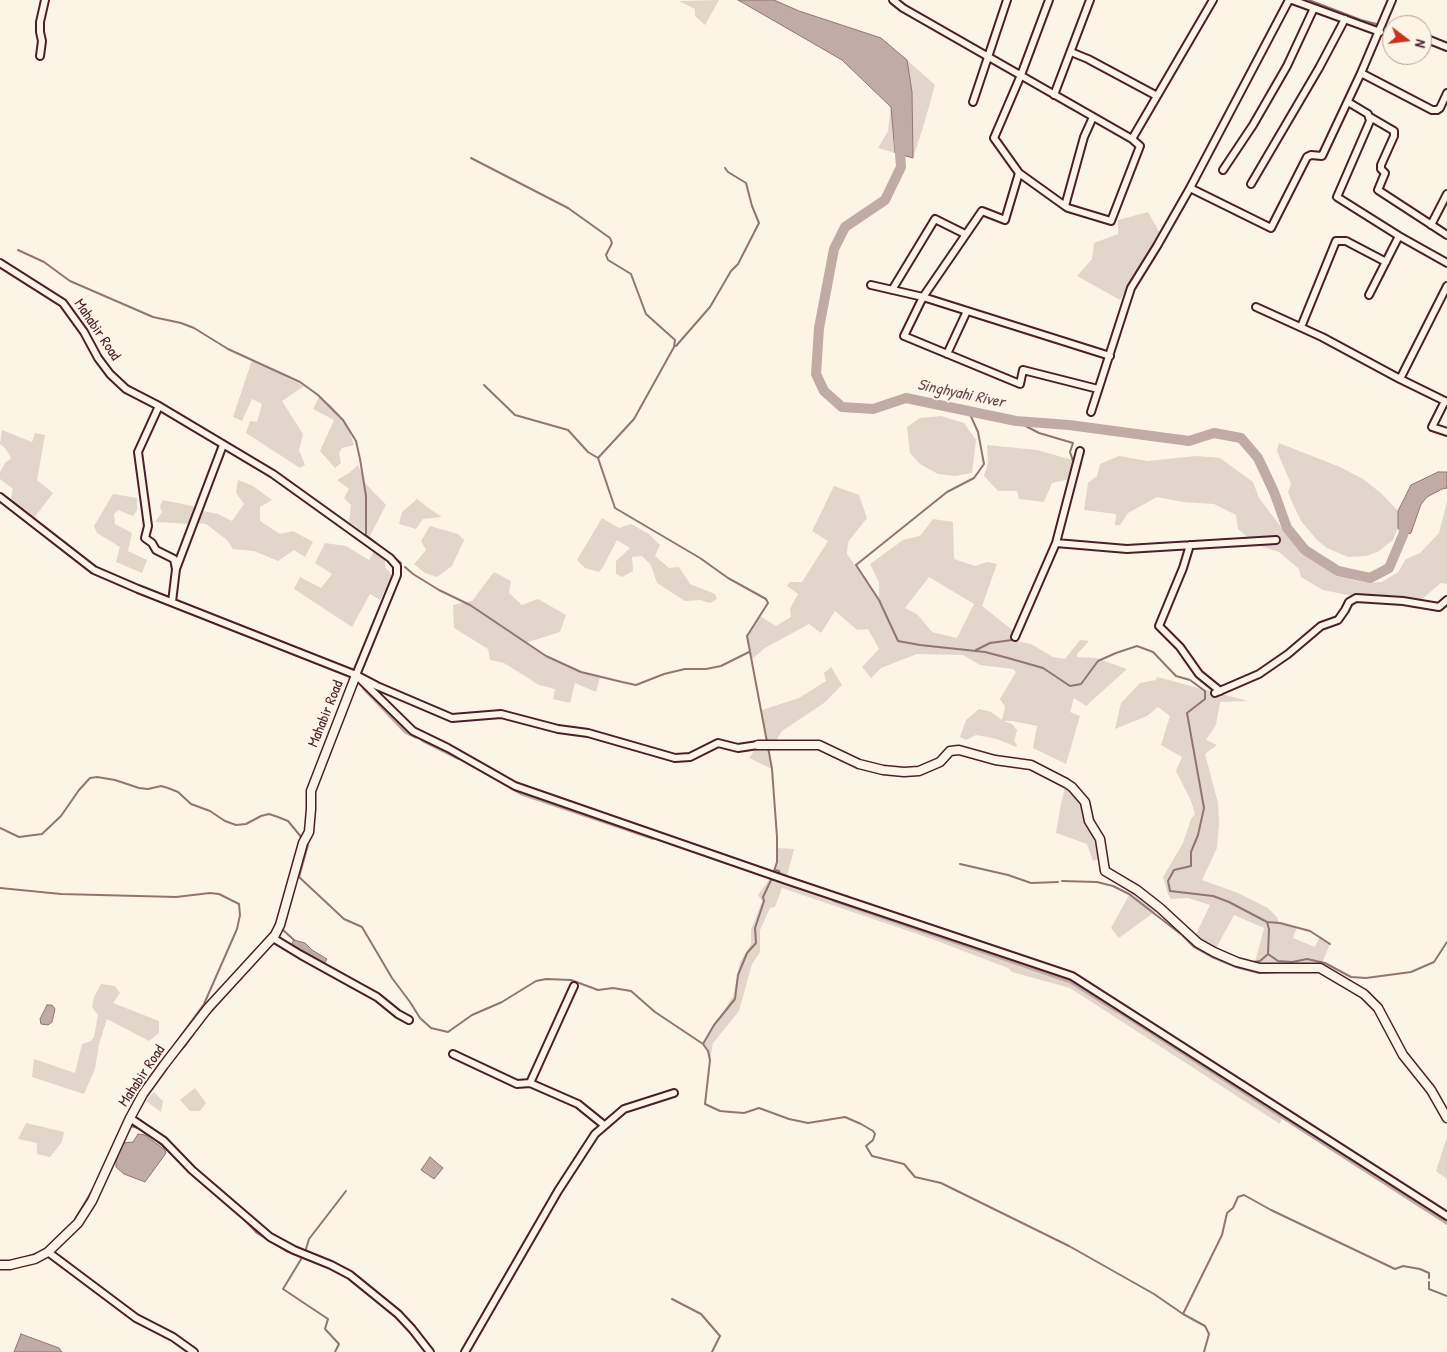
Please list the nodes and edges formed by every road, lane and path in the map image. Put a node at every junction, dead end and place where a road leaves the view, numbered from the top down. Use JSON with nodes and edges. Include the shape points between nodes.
{"nodes":[{"id":1,"x":45,"y":0,"type":"edge"},
{"id":2,"x":892,"y":0,"type":"edge"},
{"id":3,"x":1007,"y":0,"type":"edge"},
{"id":4,"x":1049,"y":0,"type":"edge"},
{"id":5,"x":1090,"y":0,"type":"edge"},
{"id":6,"x":1213,"y":0,"type":"edge"},
{"id":7,"x":1291,"y":0,"type":"edge"},
{"id":8,"x":1392,"y":0,"type":"edge"},
{"id":9,"x":1314,"y":8,"type":"junction"},
{"id":10,"x":1386,"y":15,"type":"edge"},
{"id":11,"x":1345,"y":19,"type":"junction"},
{"id":12,"x":1382,"y":25,"type":"edge"},
{"id":13,"x":1380,"y":32,"type":"junction"},
{"id":14,"x":1432,"y":41,"type":"edge"},
{"id":15,"x":1447,"y":47,"type":"edge"},
{"id":16,"x":1071,"y":52,"type":"junction"},
{"id":17,"x":40,"y":56,"type":"dead end"},
{"id":18,"x":988,"y":56,"type":"junction"},
{"id":19,"x":1362,"y":73,"type":"junction"},
{"id":20,"x":1021,"y":75,"type":"junction"},
{"id":21,"x":1447,"y":93,"type":"edge"},
{"id":22,"x":1054,"y":95,"type":"junction"},
{"id":23,"x":1157,"y":96,"type":"junction"},
{"id":24,"x":973,"y":102,"type":"dead end"},
{"id":25,"x":1348,"y":102,"type":"junction"},
{"id":26,"x":1093,"y":117,"type":"junction"},
{"id":27,"x":1370,"y":117,"type":"junction"},
{"id":28,"x":1132,"y":139,"type":"junction"},
{"id":29,"x":1223,"y":170,"type":"dead end"},
{"id":30,"x":1019,"y":173,"type":"junction"},
{"id":31,"x":1251,"y":184,"type":"dead end"},
{"id":32,"x":1190,"y":188,"type":"junction"},
{"id":33,"x":1447,"y":194,"type":"edge"},
{"id":34,"x":1065,"y":206,"type":"junction"},
{"id":35,"x":1431,"y":225,"type":"junction"},
{"id":36,"x":965,"y":234,"type":"junction"},
{"id":37,"x":1447,"y":235,"type":"edge"},
{"id":38,"x":1399,"y":236,"type":"junction"},
{"id":39,"x":1386,"y":262,"type":"junction"},
{"id":40,"x":0,"y":263,"type":"edge"},
{"id":41,"x":1447,"y":263,"type":"edge"},
{"id":42,"x":871,"y":285,"type":"dead end"},
{"id":43,"x":1447,"y":288,"type":"edge"},
{"id":44,"x":892,"y":290,"type":"junction"},
{"id":45,"x":1370,"y":294,"type":"dead end"},
{"id":46,"x":923,"y":297,"type":"junction"},
{"id":47,"x":1256,"y":307,"type":"dead end"},
{"id":48,"x":967,"y":311,"type":"junction"},
{"id":49,"x":1301,"y":327,"type":"junction"},
{"id":50,"x":947,"y":354,"type":"junction"},
{"id":51,"x":1110,"y":356,"type":"junction"},
{"id":52,"x":1400,"y":379,"type":"junction"},
{"id":53,"x":1098,"y":390,"type":"junction"},
{"id":54,"x":1446,"y":402,"type":"edge"},
{"id":55,"x":159,"y":406,"type":"junction"},
{"id":56,"x":1092,"y":412,"type":"dead end"},
{"id":57,"x":1447,"y":432,"type":"edge"},
{"id":58,"x":223,"y":445,"type":"junction"},
{"id":59,"x":1080,"y":451,"type":"dead end"},
{"id":60,"x":0,"y":497,"type":"edge"},
{"id":61,"x":1276,"y":540,"type":"dead end"},
{"id":62,"x":1056,"y":543,"type":"junction"},
{"id":63,"x":1190,"y":546,"type":"junction"},
{"id":64,"x":176,"y":569,"type":"junction"},
{"id":65,"x":1447,"y":600,"type":"edge"},
{"id":66,"x":172,"y":602,"type":"junction"},
{"id":67,"x":1016,"y":638,"type":"dead end"},
{"id":68,"x":356,"y":675,"type":"junction"},
{"id":69,"x":758,"y":745,"type":"joint"},
{"id":70,"x":273,"y":938,"type":"junction"},
{"id":71,"x":574,"y":986,"type":"dead end"},
{"id":72,"x":409,"y":1020,"type":"dead end"},
{"id":73,"x":453,"y":1054,"type":"dead end"},
{"id":74,"x":530,"y":1084,"type":"junction"},
{"id":75,"x":674,"y":1093,"type":"dead end"},
{"id":76,"x":130,"y":1118,"type":"junction"},
{"id":77,"x":1447,"y":1118,"type":"edge"},
{"id":78,"x":604,"y":1125,"type":"junction"},
{"id":79,"x":1447,"y":1216,"type":"edge"},
{"id":80,"x":48,"y":1252,"type":"junction"},
{"id":81,"x":0,"y":1265,"type":"edge"},
{"id":82,"x":194,"y":1352,"type":"edge"},
{"id":83,"x":430,"y":1352,"type":"edge"},
{"id":84,"x":465,"y":1352,"type":"edge"}],
"edges":[{"from":1,"to":17,"type":"street","via":[[40,22]]},
{"from":2,"to":18,"type":"street"},
{"from":3,"to":18,"type":"street"},
{"from":4,"to":20,"type":"street"},
{"from":5,"to":16,"type":"street"},
{"from":6,"to":23,"type":"street"},
{"from":7,"to":9,"type":"street"},
{"from":7,"to":32,"type":"street"},
{"from":8,"to":10,"type":"street"},
{"from":9,"to":11,"type":"street"},
{"from":9,"to":29,"type":"street","via":[[1282,74]]},
{"from":11,"to":13,"type":"street"},
{"from":11,"to":31,"type":"street"},
{"from":12,"to":13,"type":"street"},
{"from":13,"to":19,"type":"street"},
{"from":14,"to":15,"type":"street"},
{"from":16,"to":22,"type":"street"},
{"from":16,"to":23,"type":"street"},
{"from":18,"to":20,"type":"street"},
{"from":18,"to":24,"type":"street"},
{"from":19,"to":21,"type":"street","via":[[1432,110],[1440,108]]},
{"from":19,"to":25,"type":"street"},
{"from":20,"to":22,"type":"street"},
{"from":20,"to":30,"type":"street","via":[[994,138]]},
{"from":22,"to":26,"type":"street"},
{"from":23,"to":28,"type":"street"},
{"from":25,"to":27,"type":"street"},
{"from":25,"to":32,"type":"street","via":[[1322,156],[1307,156],[1271,228]]},
{"from":26,"to":28,"type":"street"},
{"from":26,"to":34,"type":"street","via":[[1084,137]]},
{"from":27,"to":35,"type":"street","via":[[1394,131],[1381,165],[1385,173],[1378,190]]},
{"from":27,"to":38,"type":"street","via":[[1337,197]]},
{"from":28,"to":34,"type":"street","via":[[1140,146],[1111,221]]},
{"from":30,"to":34,"type":"street"},
{"from":30,"to":36,"type":"street","via":[[1005,220],[982,211]]},
{"from":32,"to":51,"type":"street","via":[[1131,288]]},
{"from":33,"to":35,"type":"street"},
{"from":35,"to":37,"type":"street"},
{"from":36,"to":44,"type":"street","via":[[935,219]]},
{"from":36,"to":46,"type":"street"},
{"from":38,"to":39,"type":"street"},
{"from":38,"to":41,"type":"street"},
{"from":39,"to":45,"type":"street"},
{"from":39,"to":49,"type":"street","via":[[1346,241],[1336,241]]},
{"from":40,"to":55,"type":"street","name":"Mahabir Road","via":[[63,303],[110,374],[126,389]]},
{"from":42,"to":44,"type":"street"},
{"from":43,"to":52,"type":"street"},
{"from":44,"to":46,"type":"street"},
{"from":46,"to":48,"type":"street"},
{"from":46,"to":50,"type":"street","via":[[904,336]]},
{"from":47,"to":49,"type":"street"},
{"from":48,"to":50,"type":"street"},
{"from":48,"to":51,"type":"street"},
{"from":49,"to":52,"type":"street"},
{"from":50,"to":53,"type":"street","via":[[1020,384],[1023,370]]},
{"from":51,"to":53,"type":"street"},
{"from":52,"to":54,"type":"street"},
{"from":53,"to":56,"type":"street"},
{"from":54,"to":57,"type":"street","via":[[1432,427]]},
{"from":55,"to":58,"type":"street","name":"Mahabir Road"},
{"from":55,"to":64,"type":"street","via":[[138,452],[148,526],[145,538],[156,550],[174,559]]},
{"from":58,"to":64,"type":"street"},
{"from":58,"to":68,"type":"street","name":"Mahabir Road","via":[[294,488],[397,566],[397,574]]},
{"from":59,"to":62,"type":"street"},
{"from":60,"to":66,"type":"street","via":[[94,570]]},
{"from":61,"to":63,"type":"street"},
{"from":62,"to":63,"type":"street","via":[[1127,550]]},
{"from":62,"to":67,"type":"street"},
{"from":63,"to":65,"type":"street","via":[[1160,626],[1180,647],[1198,674],[1218,692],[1259,674],[1321,626],[1338,620],[1349,602],[1356,598],[1440,606]]},
{"from":64,"to":66,"type":"street"},
{"from":66,"to":68,"type":"street"},
{"from":68,"to":69,"type":"street","via":[[452,718],[501,714],[588,733],[675,758],[690,757],[718,743],[738,748]]},
{"from":68,"to":70,"type":"street","name":"Mahabir Road","via":[[310,791],[309,832]]},
{"from":68,"to":79,"type":"street","via":[[413,731],[515,786],[1072,976]]},
{"from":69,"to":77,"type":"street","via":[[819,745],[859,764],[904,772],[919,772],[940,762],[950,751],[959,750],[995,760],[1031,764],[1072,787],[1085,802],[1089,821],[1100,839],[1104,871],[1137,890],[1198,943],[1237,962],[1260,968],[1320,968],[1364,994],[1378,1008],[1403,1054],[1431,1090]]},
{"from":70,"to":72,"type":"street","via":[[377,997]]},
{"from":70,"to":76,"type":"street","name":"Mahabir Road","via":[[208,1008],[143,1094]]},
{"from":71,"to":74,"type":"street"},
{"from":73,"to":74,"type":"street","via":[[517,1084]]},
{"from":74,"to":78,"type":"street","via":[[578,1104]]},
{"from":75,"to":78,"type":"street","via":[[624,1109]]},
{"from":76,"to":80,"type":"street","name":"Mahabir Road","via":[[92,1201],[78,1223]]},
{"from":76,"to":83,"type":"street","via":[[164,1141],[192,1170],[270,1237],[350,1275],[398,1314]]},
{"from":78,"to":84,"type":"street","via":[[583,1151]]},
{"from":80,"to":81,"type":"street","name":"Mahabir Road","via":[[35,1259]]},
{"from":80,"to":82,"type":"street","via":[[136,1318]]}]}
